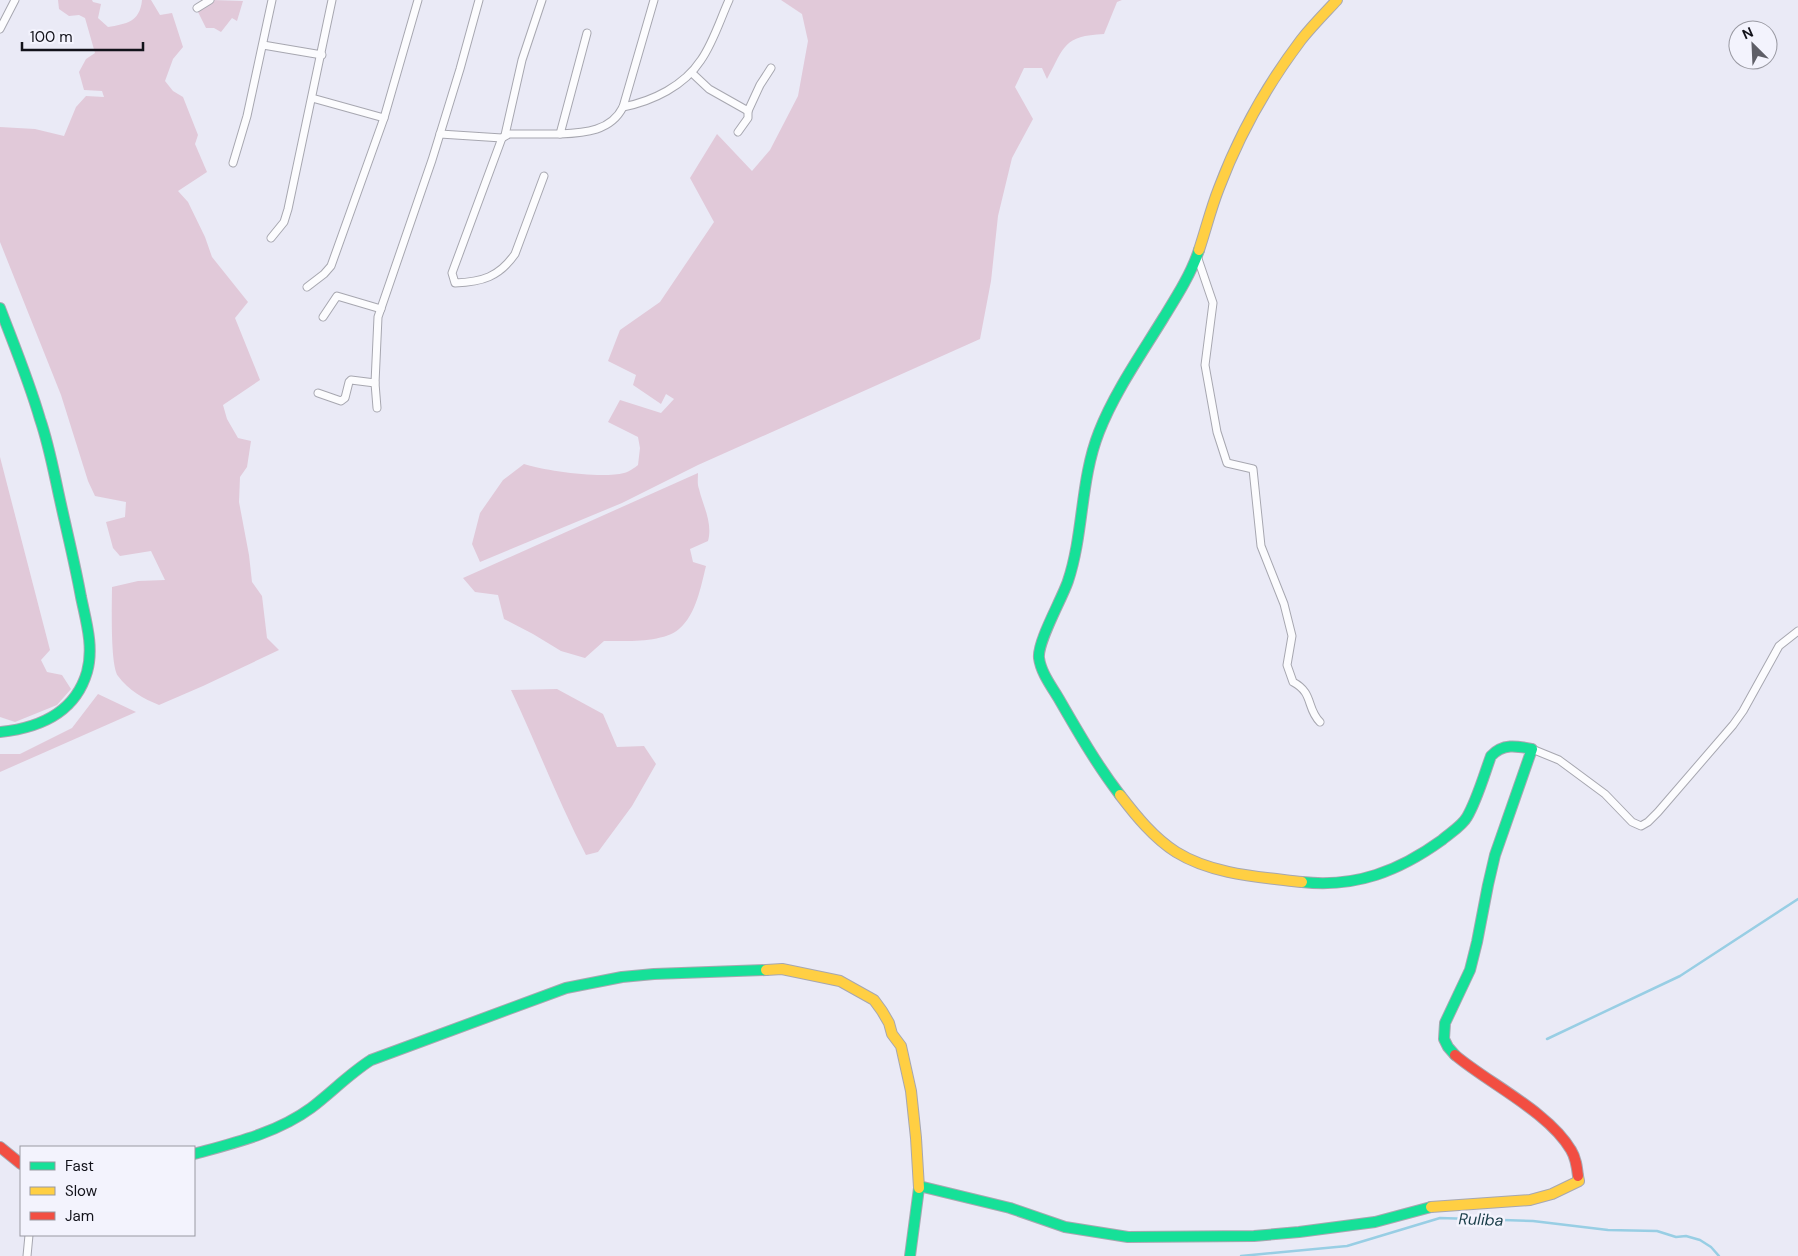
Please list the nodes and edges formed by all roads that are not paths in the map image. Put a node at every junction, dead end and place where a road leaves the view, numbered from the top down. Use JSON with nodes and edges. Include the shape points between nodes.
{"nodes":[{"id":1,"x":15,"y":0,"type":"edge"},
{"id":2,"x":210,"y":0,"type":"edge"},
{"id":3,"x":272,"y":0,"type":"edge"},
{"id":4,"x":332,"y":0,"type":"edge"},
{"id":5,"x":418,"y":0,"type":"edge"},
{"id":6,"x":479,"y":0,"type":"edge"},
{"id":7,"x":542,"y":0,"type":"edge"},
{"id":8,"x":654,"y":0,"type":"edge"},
{"id":9,"x":729,"y":0,"type":"edge"},
{"id":10,"x":1337,"y":0,"type":"edge"},
{"id":11,"x":196,"y":8,"type":"dead end"},
{"id":12,"x":0,"y":29,"type":"edge"},
{"id":13,"x":587,"y":33,"type":"dead end"},
{"id":14,"x":263,"y":45,"type":"junction"},
{"id":15,"x":322,"y":55,"type":"junction"},
{"id":16,"x":771,"y":68,"type":"dead end"},
{"id":17,"x":692,"y":73,"type":"junction"},
{"id":18,"x":312,"y":98,"type":"junction"},
{"id":19,"x":623,"y":107,"type":"junction"},
{"id":20,"x":748,"y":111,"type":"junction"},
{"id":21,"x":384,"y":118,"type":"junction"},
{"id":22,"x":738,"y":132,"type":"dead end"},
{"id":23,"x":440,"y":134,"type":"junction"},
{"id":24,"x":560,"y":134,"type":"junction"},
{"id":25,"x":504,"y":136,"type":"junction"},
{"id":26,"x":233,"y":163,"type":"dead end"},
{"id":27,"x":544,"y":176,"type":"dead end"},
{"id":28,"x":271,"y":238,"type":"dead end"},
{"id":29,"x":1197,"y":256,"type":"junction"},
{"id":30,"x":307,"y":287,"type":"dead end"},
{"id":31,"x":0,"y":308,"type":"edge"},
{"id":32,"x":380,"y":309,"type":"junction"},
{"id":33,"x":322,"y":317,"type":"dead end"},
{"id":34,"x":375,"y":383,"type":"junction"},
{"id":35,"x":318,"y":393,"type":"dead end"},
{"id":36,"x":377,"y":408,"type":"dead end"},
{"id":37,"x":1798,"y":631,"type":"edge"},
{"id":38,"x":1320,"y":722,"type":"dead end"},
{"id":39,"x":0,"y":732,"type":"edge"},
{"id":40,"x":1532,"y":749,"type":"junction"},
{"id":41,"x":0,"y":1147,"type":"edge"},
{"id":42,"x":195,"y":1154,"type":"edge"},
{"id":43,"x":20,"y":1163,"type":"edge"},
{"id":44,"x":919,"y":1186,"type":"junction"},
{"id":45,"x":29,"y":1236,"type":"edge"},
{"id":46,"x":27,"y":1256,"type":"edge"},
{"id":47,"x":910,"y":1256,"type":"edge"}],
"edges":[{"from":1,"to":12,"type":"street"},
{"from":2,"to":11,"type":"street"},
{"from":3,"to":14,"type":"street"},
{"from":4,"to":15,"type":"street"},
{"from":5,"to":21,"type":"street"},
{"from":6,"to":23,"type":"street"},
{"from":7,"to":25,"type":"street","via":[[522,60]]},
{"from":8,"to":19,"type":"street"},
{"from":9,"to":17,"type":"street","via":[[703,59]]},
{"from":10,"to":29,"type":"street","via":[[1302,39],[1257,107],[1219,188]]},
{"from":13,"to":24,"type":"street"},
{"from":14,"to":15,"type":"street"},
{"from":14,"to":26,"type":"street"},
{"from":15,"to":18,"type":"street"},
{"from":16,"to":20,"type":"street"},
{"from":17,"to":19,"type":"street","via":[[658,96]]},
{"from":17,"to":20,"type":"street","via":[[709,89]]},
{"from":18,"to":21,"type":"street"},
{"from":18,"to":28,"type":"street","via":[[288,209],[284,222]]},
{"from":19,"to":24,"type":"street","via":[[615,119],[593,131]]},
{"from":20,"to":22,"type":"street","via":[[748,118]]},
{"from":21,"to":30,"type":"street","via":[[330,266]]},
{"from":23,"to":25,"type":"street"},
{"from":23,"to":32,"type":"street"},
{"from":24,"to":25,"type":"street"},
{"from":25,"to":27,"type":"street","via":[[452,273],[455,283],[491,276],[509,263]]},
{"from":29,"to":38,"type":"street","via":[[1213,303],[1206,365],[1217,432],[1227,463],[1253,469],[1261,546],[1284,604],[1292,636],[1287,665],[1292,682],[1306,692]]},
{"from":29,"to":40,"type":"street","via":[[1099,431],[1086,483],[1072,569],[1040,646],[1039,658],[1045,674],[1122,798],[1164,843],[1204,866],[1312,883],[1337,883],[1378,874],[1441,841],[1467,818],[1495,751],[1508,746]]},
{"from":31,"to":39,"type":"street","via":[[46,435],[76,565],[90,646],[88,670],[82,685],[63,711],[39,726]]},
{"from":32,"to":33,"type":"street","via":[[337,296]]},
{"from":32,"to":34,"type":"street","via":[[376,330]]},
{"from":34,"to":35,"type":"street","via":[[351,380],[346,398],[341,401]]},
{"from":34,"to":36,"type":"street"},
{"from":37,"to":40,"type":"street","via":[[1779,646],[1733,725],[1658,812],[1641,826],[1632,822],[1605,794],[1559,760]]},
{"from":40,"to":44,"type":"street","via":[[1491,872],[1472,968],[1443,1031],[1448,1047],[1564,1140],[1572,1152],[1580,1181],[1530,1200],[1435,1206],[1375,1222],[1299,1232],[1254,1236],[1128,1237],[1065,1227],[1010,1208]]},
{"from":41,"to":43,"type":"street"},
{"from":42,"to":44,"type":"street","via":[[243,1141],[290,1122],[371,1060],[566,988],[630,976],[782,969],[840,981],[874,1000],[882,1011],[901,1046],[911,1090]]},
{"from":44,"to":47,"type":"street"},
{"from":45,"to":46,"type":"street"}]}
